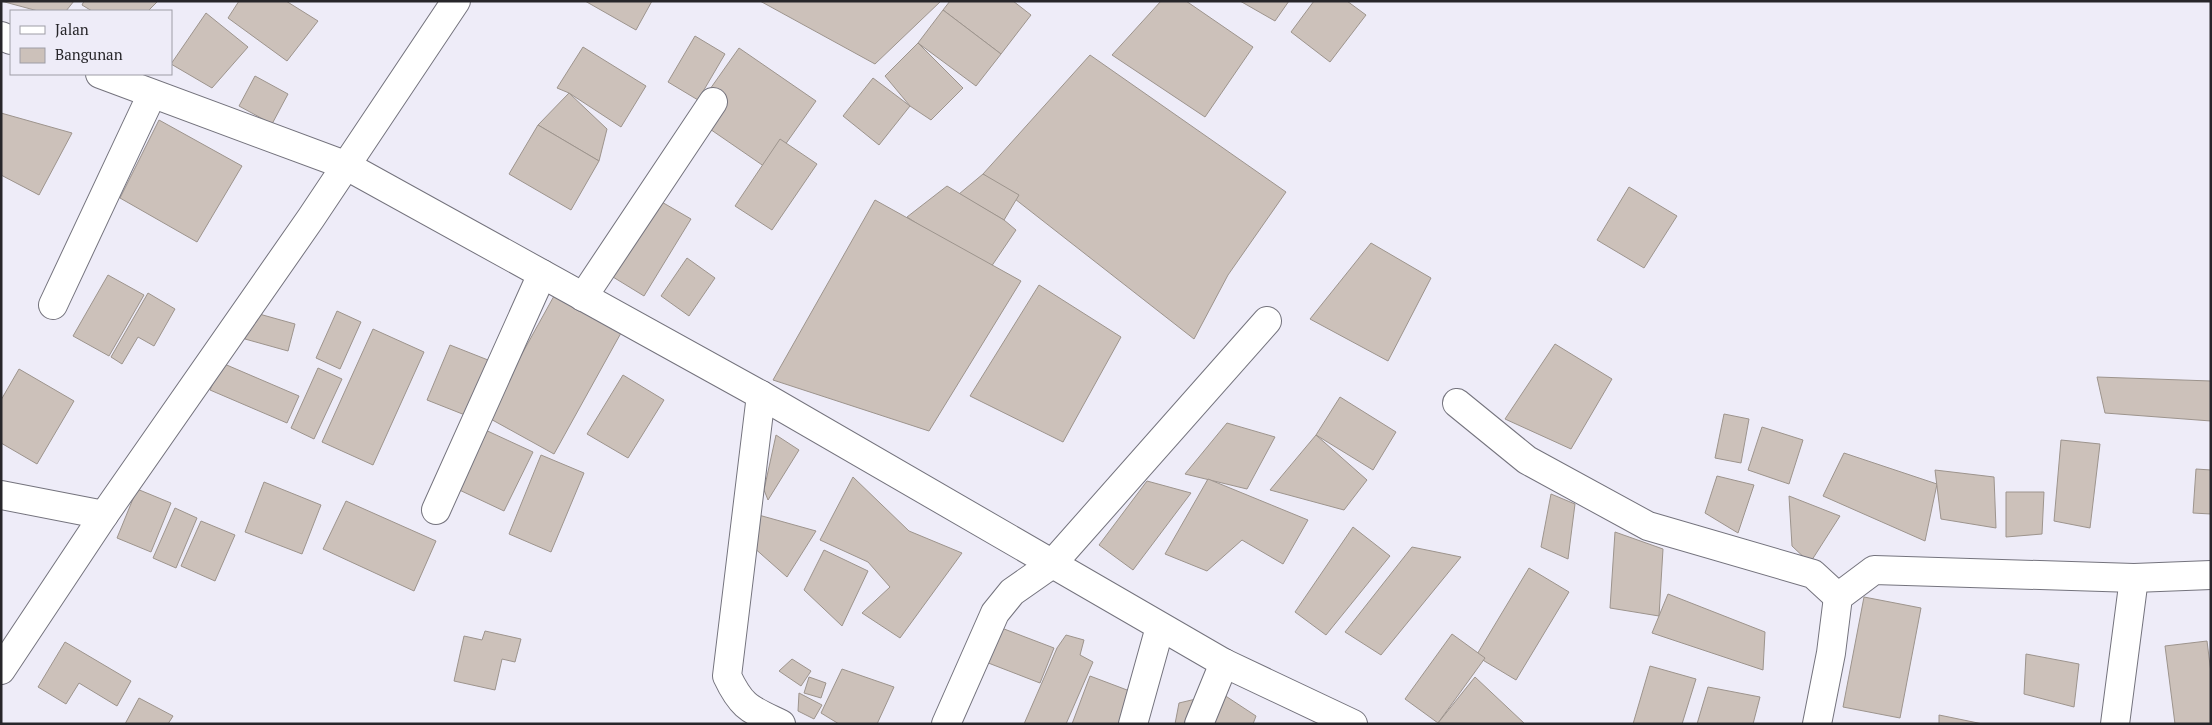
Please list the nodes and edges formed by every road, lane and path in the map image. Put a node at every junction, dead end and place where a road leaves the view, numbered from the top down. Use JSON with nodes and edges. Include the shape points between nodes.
{"nodes":[{"id":1,"x":456,"y":1,"type":"edge"},
{"id":2,"x":103,"y":75,"type":"edge"},
{"id":3,"x":152,"y":94,"type":"junction"},
{"id":4,"x":713,"y":102,"type":"dead end"},
{"id":5,"x":345,"y":165,"type":"junction"},
{"id":6,"x":542,"y":274,"type":"junction"},
{"id":7,"x":583,"y":297,"type":"junction"},
{"id":8,"x":53,"y":305,"type":"dead end"},
{"id":9,"x":1267,"y":321,"type":"dead end"},
{"id":10,"x":761,"y":395,"type":"junction"},
{"id":11,"x":1457,"y":403,"type":"dead end"},
{"id":12,"x":1,"y":495,"type":"edge"},
{"id":13,"x":436,"y":510,"type":"dead end"},
{"id":14,"x":104,"y":515,"type":"junction"},
{"id":15,"x":1052,"y":564,"type":"junction"},
{"id":16,"x":2211,"y":574,"type":"edge"},
{"id":17,"x":2134,"y":578,"type":"junction"},
{"id":18,"x":1838,"y":597,"type":"junction"},
{"id":19,"x":1160,"y":627,"type":"junction"},
{"id":20,"x":1224,"y":663,"type":"junction"},
{"id":21,"x":1,"y":669,"type":"edge"},
{"id":22,"x":781,"y":724,"type":"edge"},
{"id":23,"x":946,"y":724,"type":"edge"},
{"id":24,"x":1133,"y":724,"type":"edge"},
{"id":25,"x":1200,"y":724,"type":"edge"},
{"id":26,"x":1353,"y":724,"type":"edge"},
{"id":27,"x":1817,"y":724,"type":"edge"},
{"id":28,"x":2115,"y":724,"type":"edge"}],
"edges":[{"from":1,"to":5,"type":"street"},
{"from":2,"to":3,"type":"street"},
{"from":3,"to":5,"type":"street"},
{"from":3,"to":8,"type":"street"},
{"from":4,"to":7,"type":"street"},
{"from":5,"to":6,"type":"street"},
{"from":5,"to":14,"type":"street"},
{"from":6,"to":7,"type":"street"},
{"from":6,"to":13,"type":"street"},
{"from":7,"to":10,"type":"street"},
{"from":9,"to":15,"type":"street"},
{"from":10,"to":15,"type":"street"},
{"from":10,"to":22,"type":"street","via":[[727,676],[737,698],[749,708]]},
{"from":11,"to":18,"type":"street","via":[[1527,460],[1648,526],[1813,574]]},
{"from":12,"to":14,"type":"street"},
{"from":14,"to":21,"type":"street"},
{"from":15,"to":19,"type":"street"},
{"from":15,"to":23,"type":"street","via":[[1012,592],[995,613]]},
{"from":16,"to":17,"type":"street"},
{"from":17,"to":18,"type":"street","via":[[1874,570]]},
{"from":17,"to":28,"type":"street"},
{"from":18,"to":27,"type":"street"},
{"from":19,"to":20,"type":"street"},
{"from":19,"to":24,"type":"street"},
{"from":20,"to":25,"type":"street"},
{"from":20,"to":26,"type":"street"}]}
